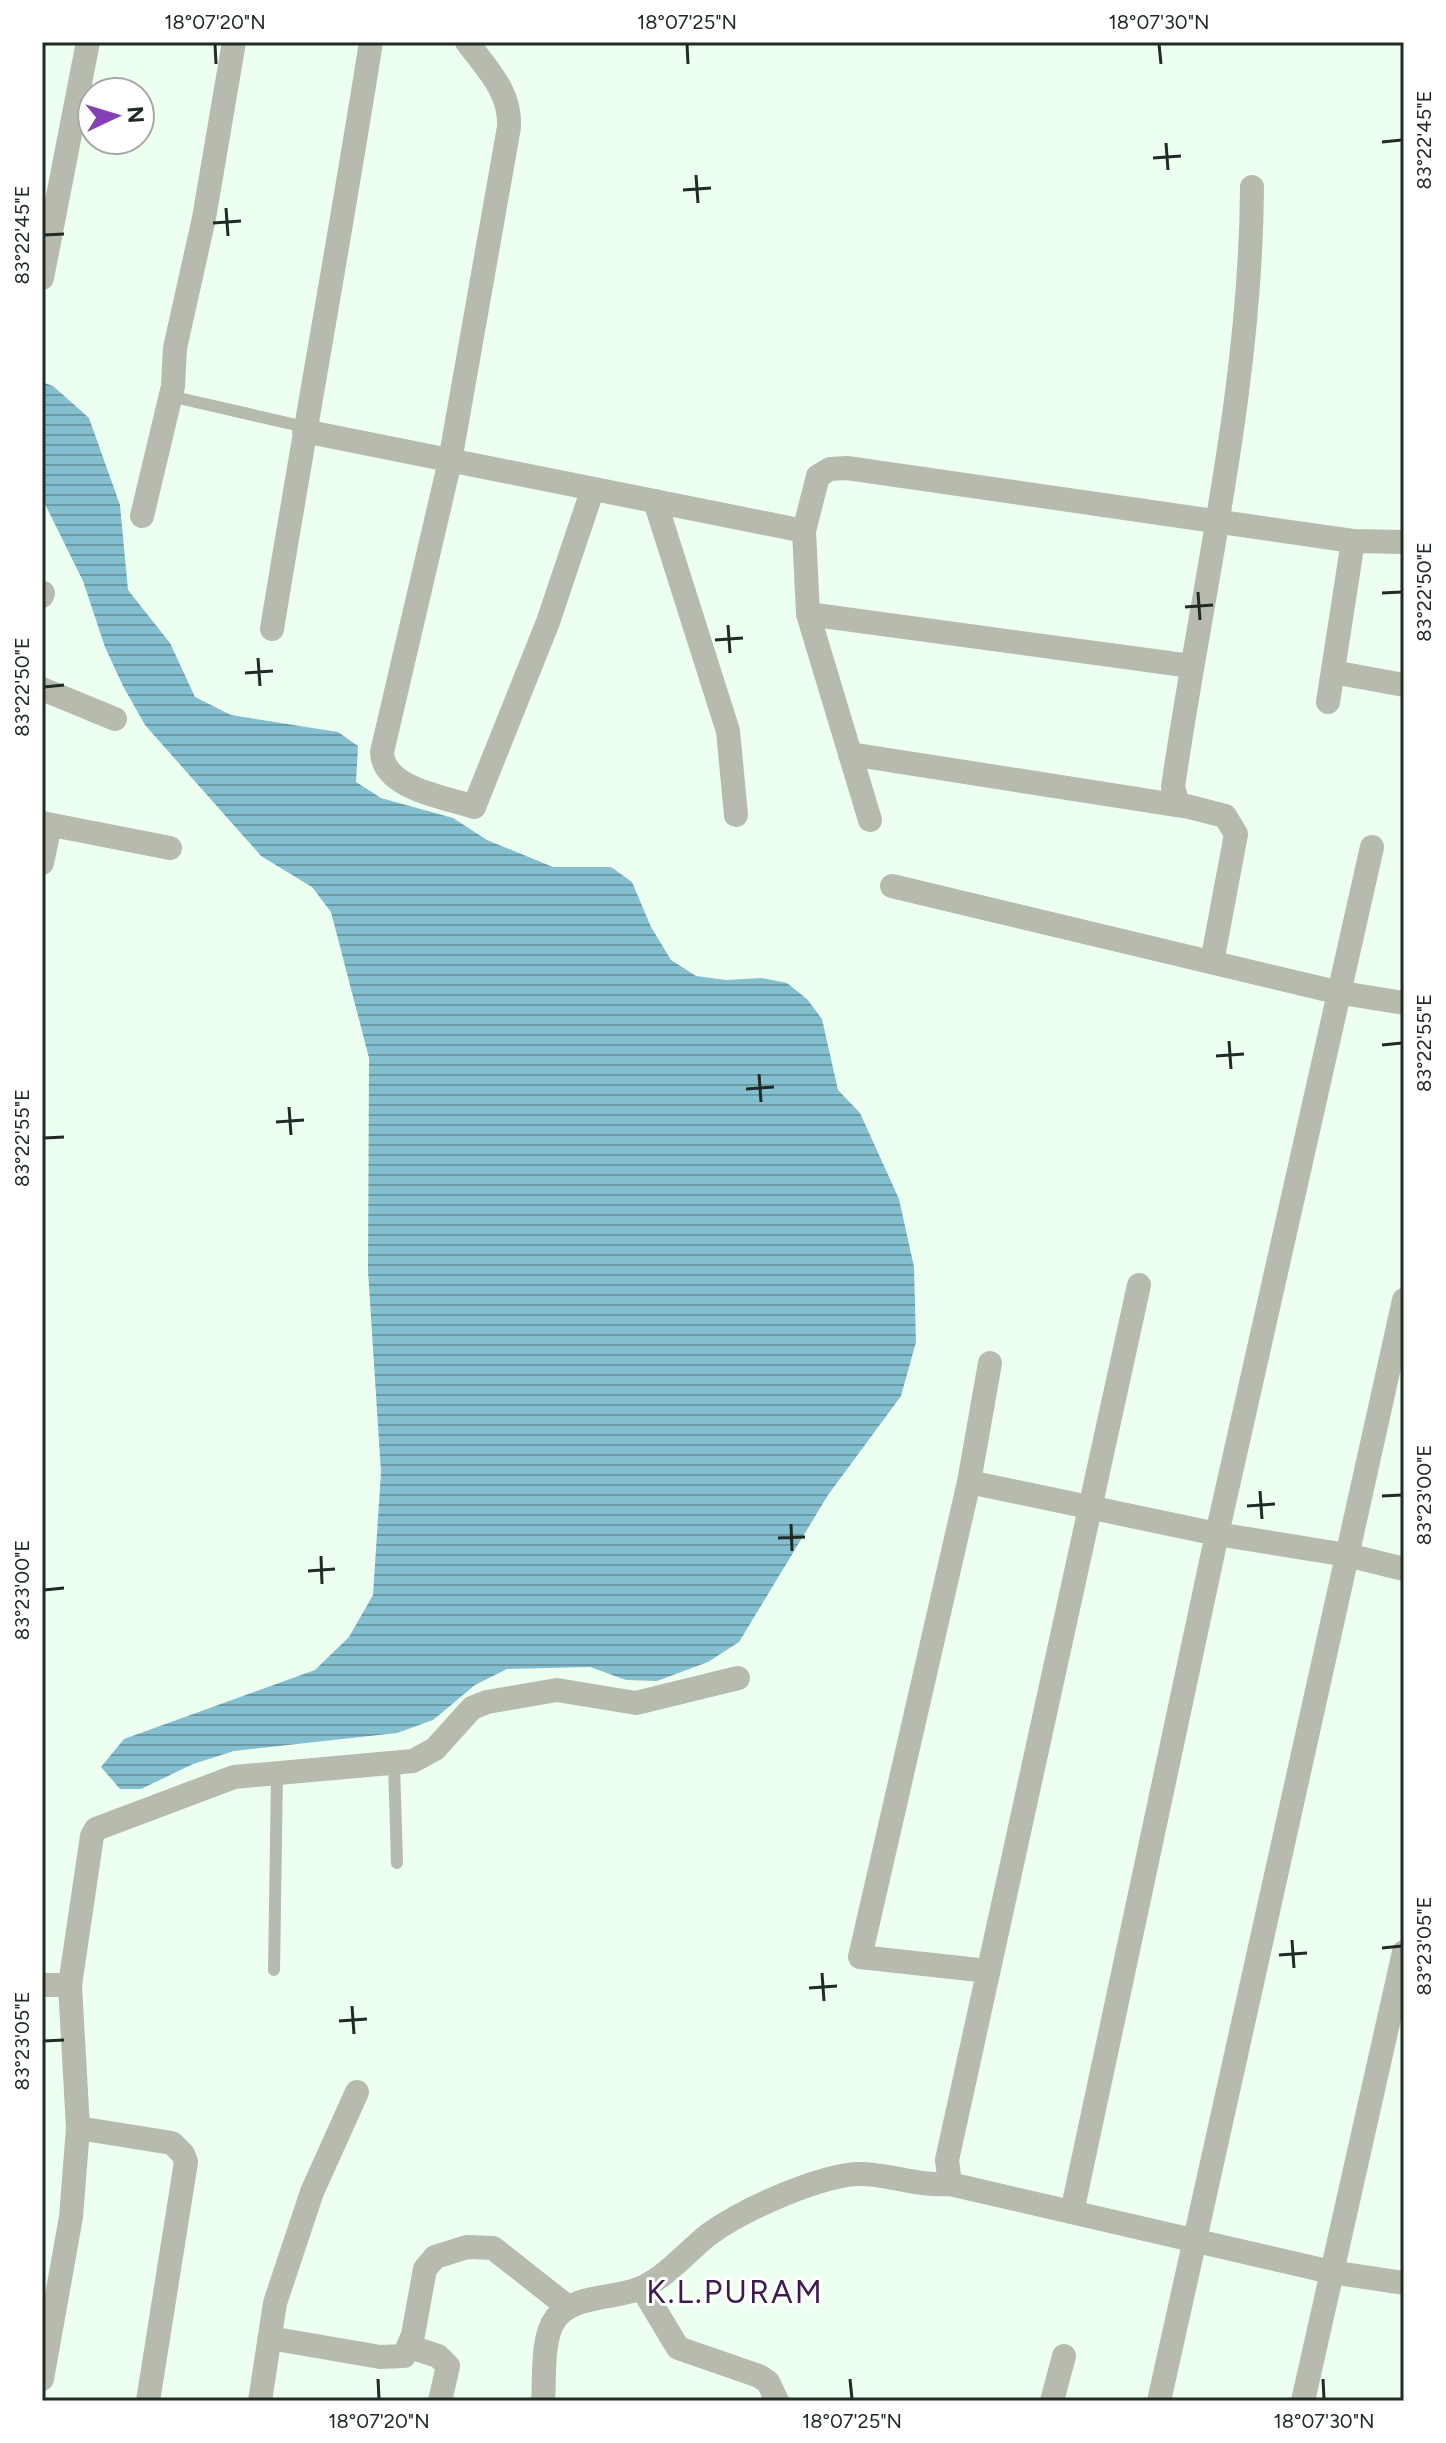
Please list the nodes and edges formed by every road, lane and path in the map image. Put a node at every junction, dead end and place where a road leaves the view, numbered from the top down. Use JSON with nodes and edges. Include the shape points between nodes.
{"nodes":[{"id":1,"x":88,"y":42,"type":"edge"},
{"id":2,"x":234,"y":42,"type":"edge"},
{"id":3,"x":371,"y":42,"type":"edge"},
{"id":4,"x":467,"y":42,"type":"edge"},
{"id":5,"x":1252,"y":187,"type":"dead end"},
{"id":6,"x":42,"y":278,"type":"edge"},
{"id":7,"x":170,"y":396,"type":"junction"},
{"id":8,"x":305,"y":429,"type":"junction"},
{"id":9,"x":450,"y":461,"type":"junction"},
{"id":10,"x":589,"y":500,"type":"dead end"},
{"id":11,"x":655,"y":501,"type":"junction"},
{"id":12,"x":142,"y":516,"type":"dead end"},
{"id":13,"x":1217,"y":521,"type":"junction"},
{"id":14,"x":804,"y":531,"type":"junction"},
{"id":15,"x":1353,"y":541,"type":"junction"},
{"id":16,"x":1404,"y":542,"type":"edge"},
{"id":17,"x":808,"y":614,"type":"junction"},
{"id":18,"x":272,"y":629,"type":"dead end"},
{"id":19,"x":1191,"y":666,"type":"junction"},
{"id":20,"x":1333,"y":672,"type":"junction"},
{"id":21,"x":1404,"y":685,"type":"edge"},
{"id":22,"x":42,"y":689,"type":"edge"},
{"id":23,"x":1328,"y":702,"type":"dead end"},
{"id":24,"x":115,"y":719,"type":"dead end"},
{"id":25,"x":850,"y":754,"type":"junction"},
{"id":26,"x":1182,"y":806,"type":"junction"},
{"id":27,"x":736,"y":815,"type":"dead end"},
{"id":28,"x":870,"y":820,"type":"dead end"},
{"id":29,"x":46,"y":824,"type":"edge"},
{"id":30,"x":1372,"y":847,"type":"dead end"},
{"id":31,"x":170,"y":848,"type":"dead end"},
{"id":32,"x":42,"y":863,"type":"edge"},
{"id":33,"x":892,"y":886,"type":"dead end"},
{"id":34,"x":1212,"y":962,"type":"junction"},
{"id":35,"x":1336,"y":992,"type":"junction"},
{"id":36,"x":1404,"y":1003,"type":"edge"},
{"id":37,"x":1139,"y":1285,"type":"dead end"},
{"id":38,"x":1404,"y":1300,"type":"edge"},
{"id":39,"x":990,"y":1363,"type":"dead end"},
{"id":40,"x":969,"y":1482,"type":"junction"},
{"id":41,"x":1088,"y":1505,"type":"junction"},
{"id":42,"x":1217,"y":1534,"type":"junction"},
{"id":43,"x":1347,"y":1555,"type":"junction"},
{"id":44,"x":1404,"y":1569,"type":"edge"},
{"id":45,"x":738,"y":1678,"type":"dead end"},
{"id":46,"x":394,"y":1763,"type":"junction"},
{"id":47,"x":277,"y":1774,"type":"junction"},
{"id":48,"x":397,"y":1863,"type":"dead end"},
{"id":49,"x":1404,"y":1952,"type":"edge"},
{"id":50,"x":274,"y":1970,"type":"dead end"},
{"id":51,"x":988,"y":1971,"type":"junction"},
{"id":52,"x":42,"y":1985,"type":"edge"},
{"id":53,"x":70,"y":1985,"type":"junction"},
{"id":54,"x":357,"y":2092,"type":"dead end"},
{"id":55,"x":78,"y":2128,"type":"junction"},
{"id":56,"x":950,"y":2184,"type":"junction"},
{"id":57,"x":1072,"y":2212,"type":"junction"},
{"id":58,"x":1194,"y":2240,"type":"junction"},
{"id":59,"x":1331,"y":2272,"type":"junction"},
{"id":60,"x":1404,"y":2283,"type":"edge"},
{"id":61,"x":642,"y":2288,"type":"junction"},
{"id":62,"x":568,"y":2307,"type":"junction"},
{"id":63,"x":270,"y":2338,"type":"junction"},
{"id":64,"x":410,"y":2347,"type":"junction"},
{"id":65,"x":1064,"y":2356,"type":"dead end"},
{"id":66,"x":42,"y":2379,"type":"edge"},
{"id":67,"x":148,"y":2401,"type":"edge"},
{"id":68,"x":260,"y":2401,"type":"edge"},
{"id":69,"x":440,"y":2401,"type":"edge"},
{"id":70,"x":543,"y":2401,"type":"edge"},
{"id":71,"x":777,"y":2401,"type":"edge"},
{"id":72,"x":1052,"y":2401,"type":"edge"},
{"id":73,"x":1159,"y":2401,"type":"edge"},
{"id":74,"x":1303,"y":2401,"type":"edge"}],
"edges":[{"from":1,"to":6,"type":"street"},
{"from":2,"to":7,"type":"street"},
{"from":3,"to":8,"type":"street","via":[[328,320]]},
{"from":4,"to":9,"type":"street","via":[[504,92],[510,110]]},
{"from":5,"to":13,"type":"street","via":[[1252,268]]},
{"from":7,"to":8,"type":"lane"},
{"from":7,"to":12,"type":"street"},
{"from":8,"to":9,"type":"street"},
{"from":8,"to":18,"type":"street"},
{"from":9,"to":10,"type":"street","via":[[382,761],[395,779],[474,807],[543,636]]},
{"from":9,"to":11,"type":"street"},
{"from":11,"to":14,"type":"street"},
{"from":11,"to":27,"type":"street","via":[[728,731]]},
{"from":13,"to":14,"type":"street","via":[[847,468],[818,476]]},
{"from":13,"to":15,"type":"street"},
{"from":13,"to":19,"type":"street"},
{"from":14,"to":17,"type":"street"},
{"from":15,"to":16,"type":"street"},
{"from":15,"to":20,"type":"street"},
{"from":17,"to":19,"type":"street"},
{"from":17,"to":25,"type":"street"},
{"from":19,"to":26,"type":"street","via":[[1173,787]]},
{"from":20,"to":21,"type":"street"},
{"from":20,"to":23,"type":"street"},
{"from":22,"to":24,"type":"street"},
{"from":25,"to":26,"type":"street"},
{"from":25,"to":28,"type":"street"},
{"from":26,"to":34,"type":"street","via":[[1225,816],[1236,834]]},
{"from":29,"to":31,"type":"street"},
{"from":29,"to":32,"type":"street"},
{"from":30,"to":35,"type":"street"},
{"from":33,"to":34,"type":"street"},
{"from":34,"to":35,"type":"street"},
{"from":35,"to":36,"type":"street"},
{"from":35,"to":42,"type":"street"},
{"from":37,"to":41,"type":"street"},
{"from":38,"to":43,"type":"street"},
{"from":39,"to":40,"type":"street"},
{"from":40,"to":41,"type":"street"},
{"from":40,"to":51,"type":"street","via":[[860,1957]]},
{"from":41,"to":42,"type":"street"},
{"from":41,"to":51,"type":"street"},
{"from":42,"to":43,"type":"street"},
{"from":42,"to":57,"type":"street"},
{"from":43,"to":44,"type":"street"},
{"from":43,"to":58,"type":"street"},
{"from":45,"to":46,"type":"street","via":[[636,1703],[557,1690],[487,1702],[472,1708],[429,1753]]},
{"from":46,"to":47,"type":"street"},
{"from":46,"to":48,"type":"lane"},
{"from":47,"to":50,"type":"lane"},
{"from":47,"to":53,"type":"street","via":[[234,1777],[96,1829]]},
{"from":49,"to":59,"type":"street"},
{"from":51,"to":56,"type":"street","via":[[947,2160]]},
{"from":52,"to":53,"type":"street"},
{"from":53,"to":55,"type":"street"},
{"from":54,"to":63,"type":"street","via":[[312,2192],[275,2303]]},
{"from":55,"to":66,"type":"street","via":[[71,2217]]},
{"from":55,"to":67,"type":"street","via":[[172,2143],[186,2162]]},
{"from":56,"to":57,"type":"street"},
{"from":56,"to":61,"type":"street","via":[[914,2184],[871,2174],[818,2183],[735,2218]]},
{"from":57,"to":58,"type":"street"},
{"from":58,"to":59,"type":"street"},
{"from":58,"to":73,"type":"street"},
{"from":59,"to":60,"type":"street"},
{"from":59,"to":74,"type":"street"},
{"from":61,"to":62,"type":"street"},
{"from":61,"to":71,"type":"street","via":[[678,2348],[759,2376]]},
{"from":62,"to":64,"type":"street","via":[[493,2248],[467,2247],[435,2257],[425,2269]]},
{"from":62,"to":70,"type":"street","via":[[555,2319],[547,2348]]},
{"from":63,"to":64,"type":"street","via":[[380,2357],[398,2358]]},
{"from":63,"to":68,"type":"street"},
{"from":64,"to":69,"type":"street","via":[[438,2356],[448,2366]]},
{"from":65,"to":72,"type":"street"}]}
